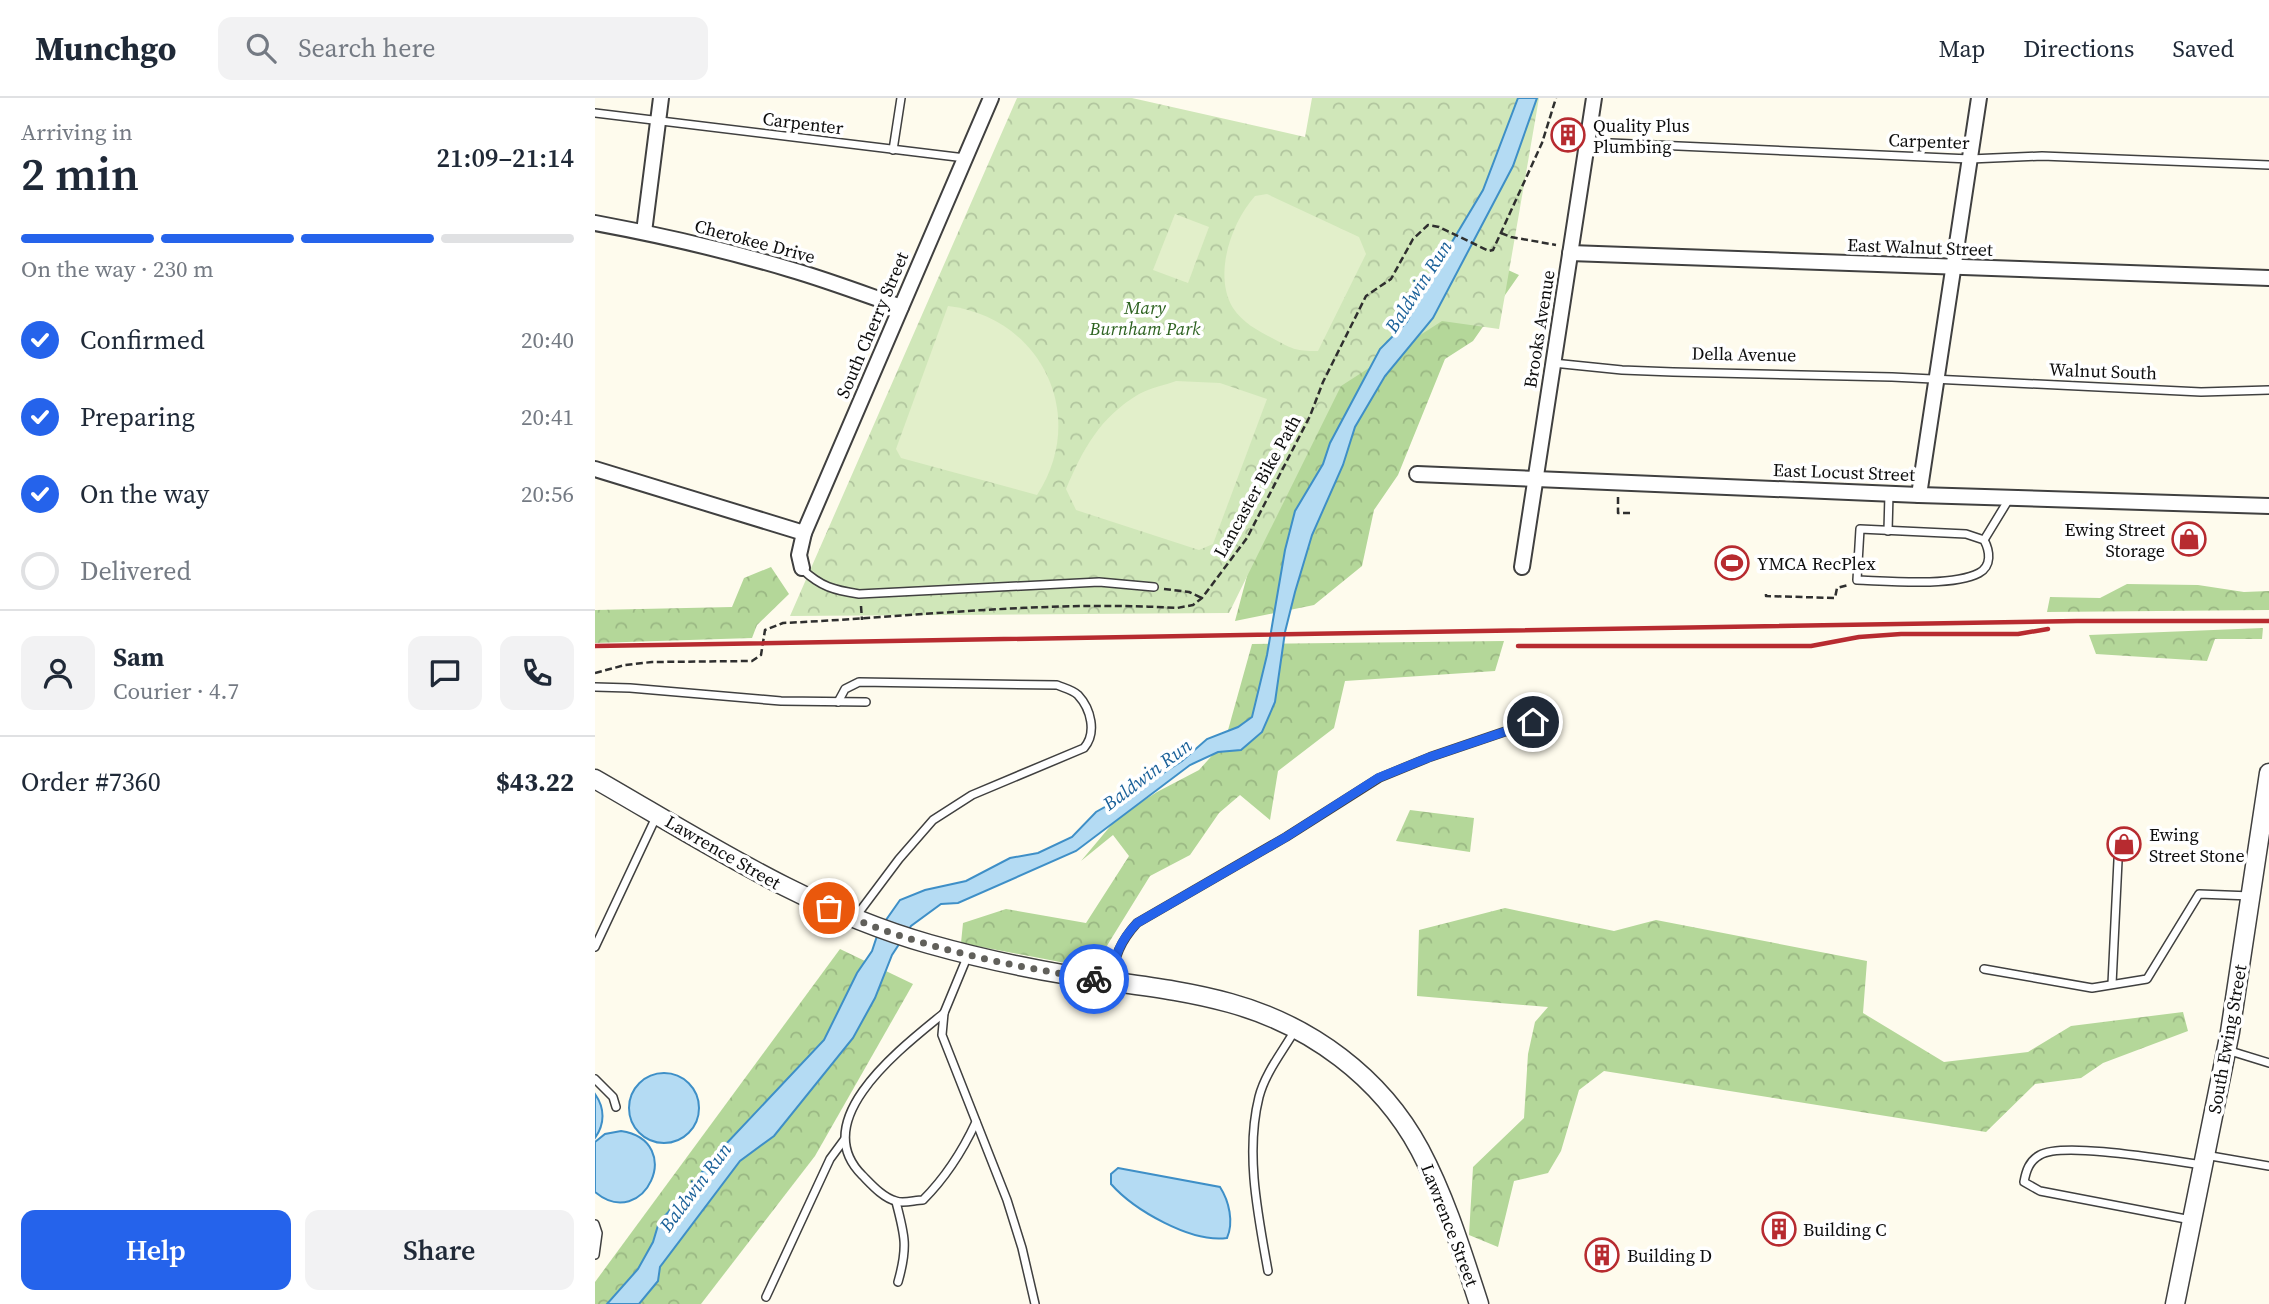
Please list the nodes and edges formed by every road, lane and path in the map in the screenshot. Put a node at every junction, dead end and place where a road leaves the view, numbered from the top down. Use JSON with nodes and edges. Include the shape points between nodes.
{"nodes":[{"id":1,"x":661,"y":98,"type":"edge"},
{"id":2,"x":901,"y":98,"type":"edge"},
{"id":3,"x":991,"y":98,"type":"edge"},
{"id":4,"x":1556,"y":98,"type":"edge"},
{"id":5,"x":1594,"y":98,"type":"edge"},
{"id":6,"x":1979,"y":98,"type":"edge"},
{"id":7,"x":595,"y":113,"type":"edge"},
{"id":8,"x":658,"y":121,"type":"junction"},
{"id":9,"x":1588,"y":142,"type":"junction"},
{"id":10,"x":893,"y":150,"type":"junction"},
{"id":11,"x":965,"y":158,"type":"junction"},
{"id":12,"x":1970,"y":159,"type":"junction"},
{"id":13,"x":2269,"y":165,"type":"edge"},
{"id":14,"x":595,"y":223,"type":"edge"},
{"id":15,"x":644,"y":232,"type":"junction"},
{"id":16,"x":1501,"y":233,"type":"junction"},
{"id":17,"x":1571,"y":250,"type":"junction"},
{"id":18,"x":1952,"y":267,"type":"junction"},
{"id":19,"x":2269,"y":278,"type":"edge"},
{"id":20,"x":901,"y":307,"type":"junction"},
{"id":21,"x":1552,"y":363,"type":"junction"},
{"id":22,"x":1935,"y":381,"type":"junction"},
{"id":23,"x":2269,"y":390,"type":"edge"},
{"id":24,"x":595,"y":469,"type":"edge"},
{"id":25,"x":1417,"y":474,"type":"dead end"},
{"id":26,"x":1535,"y":480,"type":"junction"},
{"id":27,"x":1889,"y":493,"type":"junction"},
{"id":28,"x":1919,"y":495,"type":"junction"},
{"id":29,"x":2010,"y":496,"type":"junction"},
{"id":30,"x":1618,"y":498,"type":"dead end"},
{"id":31,"x":2269,"y":506,"type":"edge"},
{"id":32,"x":1633,"y":513,"type":"dead end"},
{"id":33,"x":1888,"y":531,"type":"junction"},
{"id":34,"x":804,"y":533,"type":"junction"},
{"id":35,"x":1984,"y":540,"type":"junction"},
{"id":36,"x":1522,"y":567,"type":"dead end"},
{"id":37,"x":802,"y":568,"type":"joint"},
{"id":38,"x":1857,"y":580,"type":"junction"},
{"id":39,"x":1154,"y":587,"type":"joint"},
{"id":40,"x":859,"y":594,"type":"junction"},
{"id":41,"x":1766,"y":594,"type":"dead end"},
{"id":42,"x":1202,"y":598,"type":"junction"},
{"id":43,"x":862,"y":620,"type":"junction"},
{"id":44,"x":595,"y":673,"type":"edge"},
{"id":45,"x":595,"y":687,"type":"edge"},
{"id":46,"x":838,"y":702,"type":"junction"},
{"id":47,"x":866,"y":702,"type":"dead end"},
{"id":48,"x":1533,"y":722,"type":"dead end"},
{"id":49,"x":595,"y":779,"type":"edge"},
{"id":50,"x":2268,"y":781,"type":"edge"},
{"id":51,"x":657,"y":815,"type":"junction"},
{"id":52,"x":2265,"y":829,"type":"edge"},
{"id":53,"x":2119,"y":839,"type":"dead end"},
{"id":54,"x":2252,"y":896,"type":"junction"},
{"id":55,"x":861,"y":922,"type":"junction"},
{"id":56,"x":595,"y":947,"type":"edge"},
{"id":57,"x":968,"y":955,"type":"junction"},
{"id":58,"x":1984,"y":969,"type":"dead end"},
{"id":59,"x":1110,"y":982,"type":"junction"},
{"id":60,"x":2112,"y":984,"type":"junction"},
{"id":61,"x":944,"y":1013,"type":"junction"},
{"id":62,"x":1296,"y":1029,"type":"junction"},
{"id":63,"x":2227,"y":1050,"type":"junction"},
{"id":64,"x":2269,"y":1063,"type":"edge"},
{"id":65,"x":595,"y":1079,"type":"edge"},
{"id":66,"x":617,"y":1107,"type":"dead end"},
{"id":67,"x":977,"y":1122,"type":"junction"},
{"id":68,"x":843,"y":1140,"type":"junction"},
{"id":69,"x":2204,"y":1160,"type":"junction"},
{"id":70,"x":2269,"y":1166,"type":"edge"},
{"id":71,"x":897,"y":1202,"type":"junction"},
{"id":72,"x":2192,"y":1220,"type":"junction"},
{"id":73,"x":595,"y":1224,"type":"edge"},
{"id":74,"x":595,"y":1255,"type":"edge"},
{"id":75,"x":1268,"y":1270,"type":"dead end"},
{"id":76,"x":898,"y":1282,"type":"dead end"},
{"id":77,"x":766,"y":1297,"type":"dead end"},
{"id":78,"x":1035,"y":1304,"type":"edge"},
{"id":79,"x":1479,"y":1304,"type":"edge"},
{"id":80,"x":2175,"y":1304,"type":"edge"}],
"edges":[{"from":1,"to":8,"type":"street"},
{"from":2,"to":10,"type":"lane"},
{"from":3,"to":11,"type":"street","name":"South Cherry Street"},
{"from":4,"to":16,"type":"path","name":"Lancaster Bike Path","via":[[1542,143]]},
{"from":5,"to":9,"type":"street","name":"Brooks Avenue"},
{"from":6,"to":12,"type":"street"},
{"from":7,"to":8,"type":"lane","name":"Carpenter"},
{"from":8,"to":10,"type":"lane","name":"Carpenter"},
{"from":8,"to":15,"type":"street"},
{"from":9,"to":12,"type":"lane","name":"Carpenter"},
{"from":9,"to":17,"type":"street","name":"Brooks Avenue"},
{"from":10,"to":11,"type":"lane","name":"Carpenter"},
{"from":11,"to":20,"type":"street","name":"South Cherry Street"},
{"from":12,"to":13,"type":"lane","name":"Carpenter","via":[[2042,156]]},
{"from":12,"to":18,"type":"street"},
{"from":14,"to":15,"type":"street","name":"Cherokee Drive"},
{"from":15,"to":20,"type":"street","name":"Cherokee Drive","via":[[792,270]]},
{"from":16,"to":17,"type":"path"},
{"from":16,"to":42,"type":"path","name":"Lancaster Bike Path","via":[[1489,251],[1439,227],[1423,227],[1391,279],[1366,296],[1267,502],[1247,538]]},
{"from":17,"to":18,"type":"street","name":"East Walnut Street"},
{"from":17,"to":21,"type":"street","name":"Brooks Avenue"},
{"from":18,"to":19,"type":"street","name":"East Walnut Street"},
{"from":18,"to":22,"type":"street"},
{"from":20,"to":34,"type":"street","name":"South Cherry Street"},
{"from":21,"to":22,"type":"lane","name":"Della Avenue","via":[[1622,370]]},
{"from":21,"to":26,"type":"street","name":"Brooks Avenue"},
{"from":22,"to":23,"type":"lane","name":"Walnut South"},
{"from":22,"to":28,"type":"street"},
{"from":24,"to":34,"type":"street"},
{"from":25,"to":26,"type":"street","name":"East Locust Street"},
{"from":26,"to":27,"type":"street","name":"East Locust Street"},
{"from":26,"to":36,"type":"street","name":"Brooks Avenue"},
{"from":27,"to":28,"type":"street","name":"East Locust Street"},
{"from":27,"to":33,"type":"lane"},
{"from":28,"to":29,"type":"street","name":"East Locust Street"},
{"from":29,"to":31,"type":"street","name":"East Locust Street"},
{"from":29,"to":35,"type":"lane"},
{"from":30,"to":32,"type":"path","via":[[1618,513]]},
{"from":33,"to":35,"type":"lane","via":[[1966,534]]},
{"from":33,"to":38,"type":"lane","via":[[1860,529]]},
{"from":34,"to":37,"type":"street","name":"South Cherry Street","via":[[799,555]]},
{"from":35,"to":38,"type":"lane","via":[[1990,550],[1980,573],[1953,579]]},
{"from":37,"to":40,"type":"lane","via":[[815,582]]},
{"from":38,"to":41,"type":"path","via":[[1837,588],[1835,598]]},
{"from":39,"to":40,"type":"lane","via":[[1099,582]]},
{"from":39,"to":42,"type":"path"},
{"from":40,"to":43,"type":"path"},
{"from":42,"to":43,"type":"path","via":[[1186,608],[1074,607]]},
{"from":43,"to":44,"type":"path","via":[[771,626],[764,632],[761,655],[752,661],[652,662]]},
{"from":45,"to":46,"type":"lane"},
{"from":46,"to":47,"type":"lane"},
{"from":46,"to":55,"type":"lane","via":[[845,689],[859,682],[1057,685],[1076,693],[1093,731],[1084,748],[972,795],[933,820],[899,859]]},
{"from":48,"to":59,"type":"lane","via":[[1378,778],[1137,923],[1117,951]]},
{"from":49,"to":51,"type":"street","name":"Lawrence Street"},
{"from":50,"to":52,"type":"street","name":"South Ewing Street"},
{"from":51,"to":55,"type":"street","name":"Lawrence Street","via":[[788,889]]},
{"from":51,"to":56,"type":"lane"},
{"from":52,"to":54,"type":"street","name":"South Ewing Street"},
{"from":53,"to":60,"type":"lane"},
{"from":54,"to":60,"type":"lane","via":[[2199,894],[2147,979]]},
{"from":54,"to":63,"type":"street","name":"South Ewing Street"},
{"from":55,"to":57,"type":"street","name":"Lawrence Street"},
{"from":57,"to":59,"type":"street","name":"Lawrence Street"},
{"from":57,"to":61,"type":"lane"},
{"from":58,"to":60,"type":"lane","via":[[2092,988]]},
{"from":59,"to":62,"type":"street","name":"Lawrence Street","via":[[1230,1003]]},
{"from":61,"to":67,"type":"lane","via":[[942,1035]]},
{"from":61,"to":68,"type":"lane","via":[[873,1076],[848,1118]]},
{"from":62,"to":75,"type":"lane","via":[[1263,1086],[1255,1121],[1255,1175]]},
{"from":62,"to":79,"type":"street","name":"Lawrence Street","via":[[1349,1063],[1382,1095],[1420,1148]]},
{"from":63,"to":64,"type":"lane"},
{"from":63,"to":69,"type":"street","name":"South Ewing Street"},
{"from":65,"to":66,"type":"lane"},
{"from":67,"to":71,"type":"lane","via":[[962,1152],[923,1200]]},
{"from":67,"to":78,"type":"lane","via":[[1007,1199]]},
{"from":68,"to":71,"type":"lane","via":[[852,1165]]},
{"from":68,"to":77,"type":"lane"},
{"from":69,"to":70,"type":"lane"},
{"from":69,"to":72,"type":"street","name":"South Ewing Street"},
{"from":69,"to":72,"type":"lane","via":[[2061,1151],[2041,1154],[2027,1167],[2024,1182],[2040,1191]]},
{"from":71,"to":76,"type":"lane","via":[[906,1241]]},
{"from":72,"to":80,"type":"street","name":"South Ewing Street"},
{"from":73,"to":74,"type":"lane"}]}
